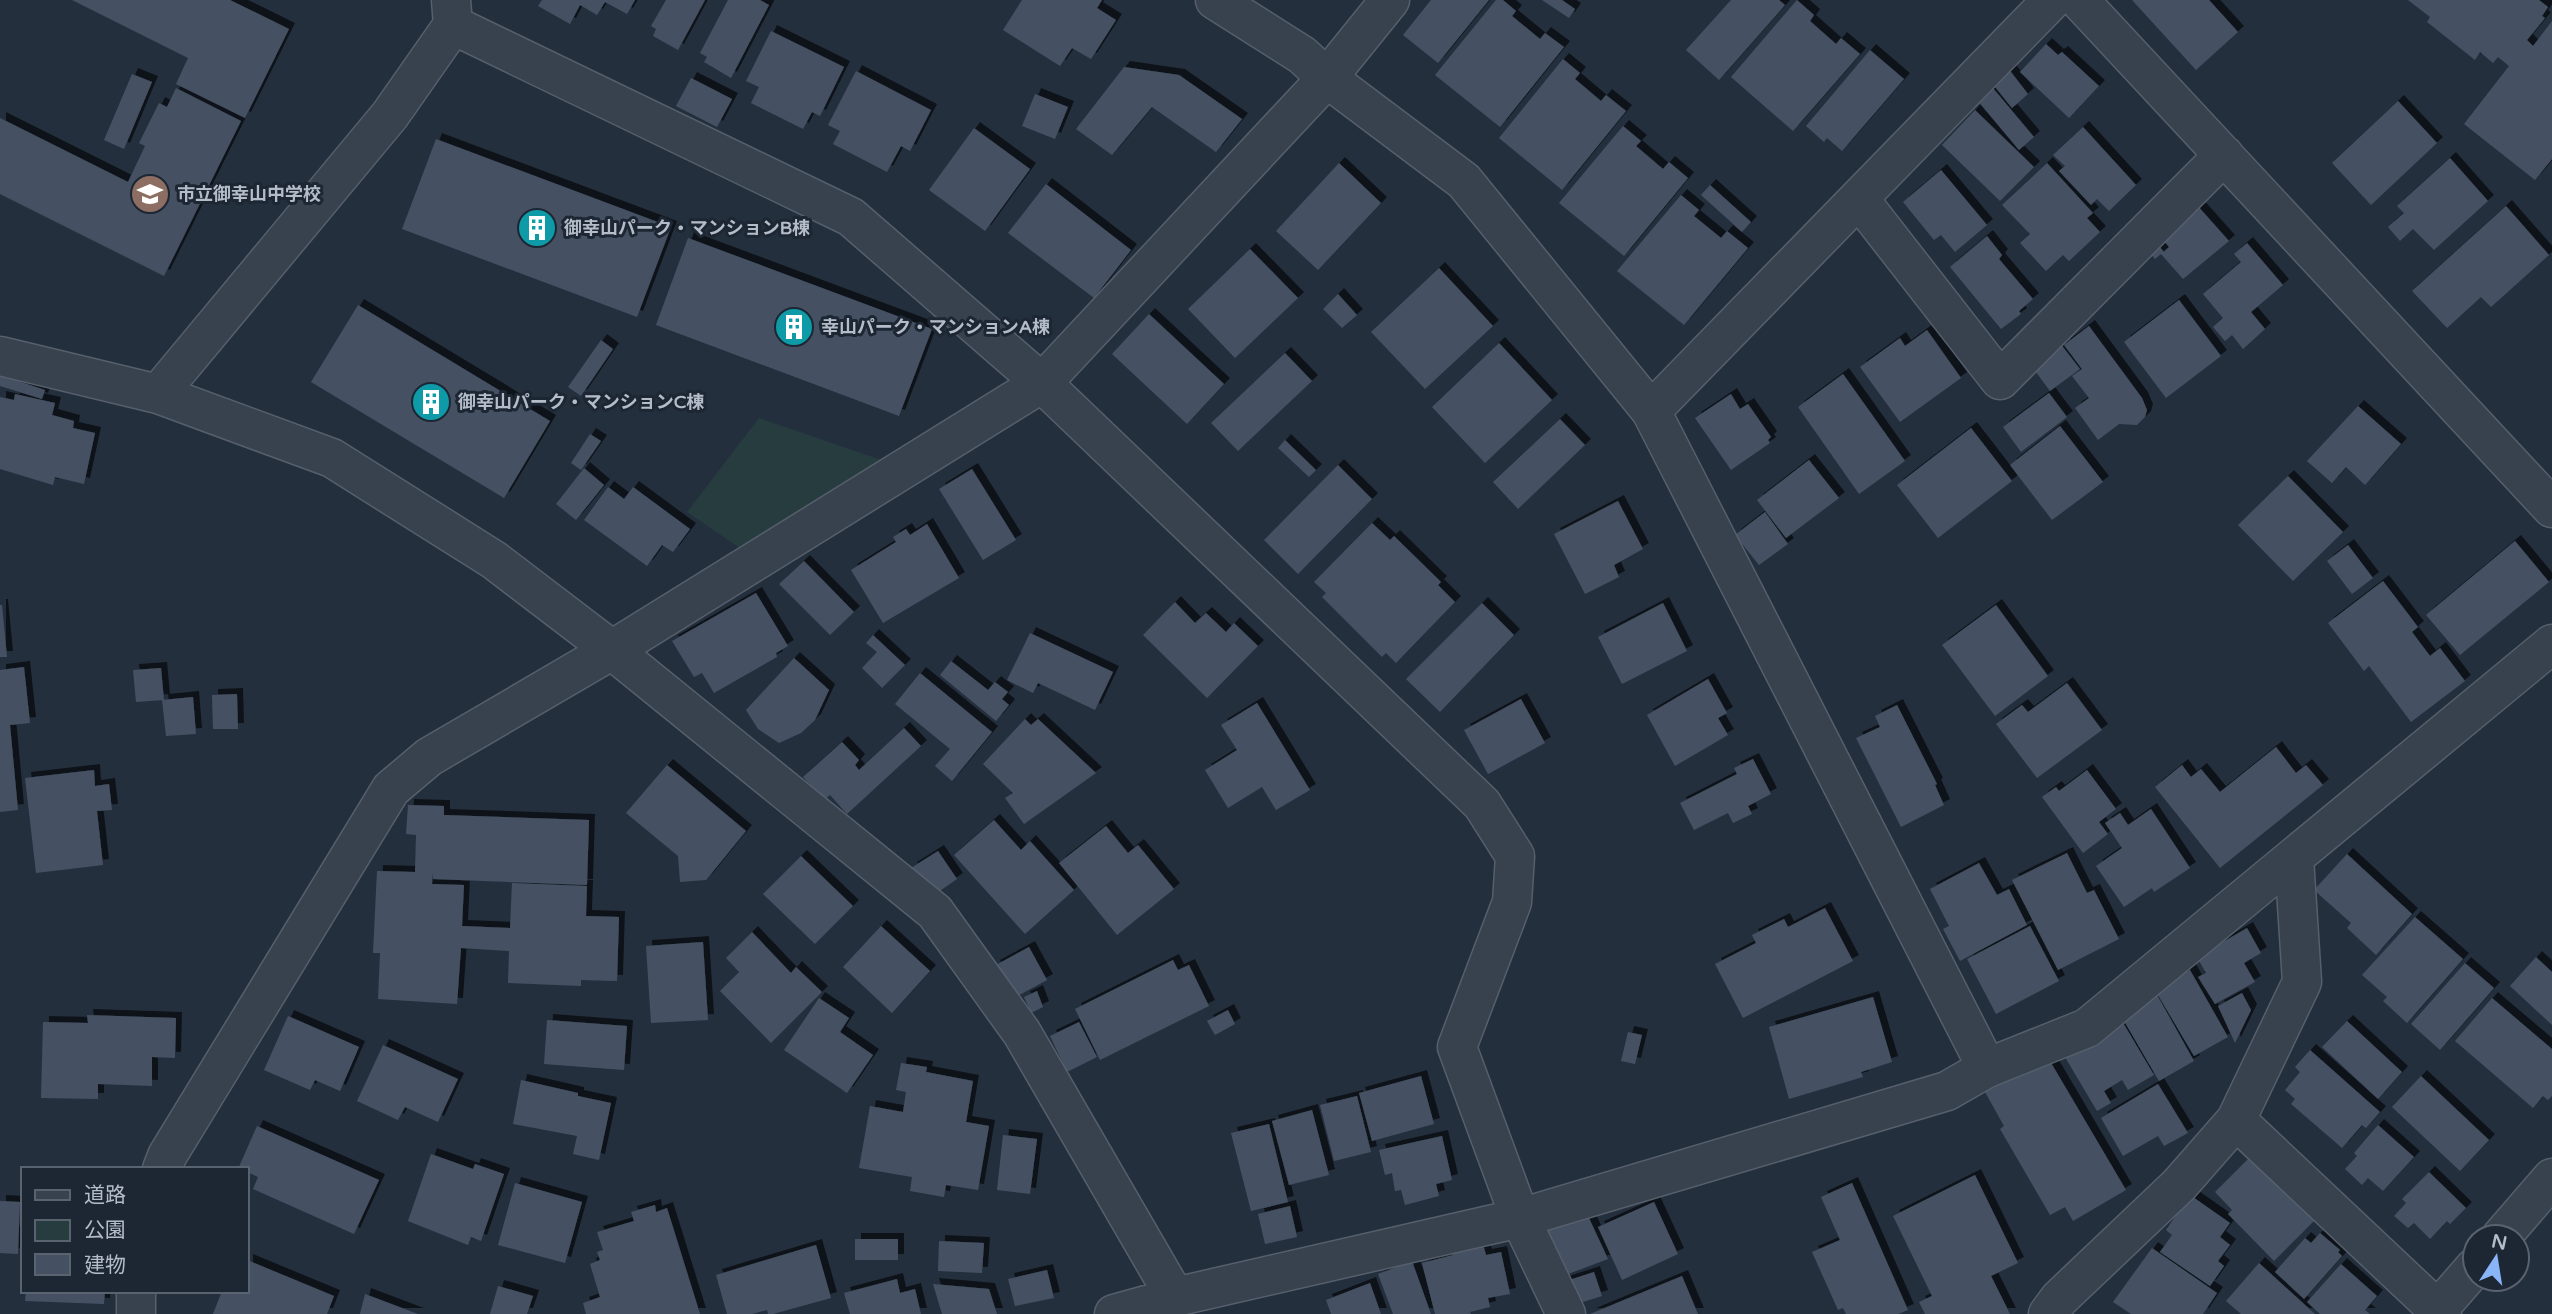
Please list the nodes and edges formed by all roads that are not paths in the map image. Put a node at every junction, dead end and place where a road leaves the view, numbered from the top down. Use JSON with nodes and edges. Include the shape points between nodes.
{"nodes":[{"id":1,"x":1215,"y":0,"type":"edge"},
{"id":2,"x":1390,"y":0,"type":"edge"},
{"id":3,"x":2052,"y":0,"type":"edge"},
{"id":4,"x":2079,"y":0,"type":"edge"},
{"id":5,"x":452,"y":12,"type":"edge"},
{"id":6,"x":1327,"y":78,"type":"junction"},
{"id":7,"x":2224,"y":155,"type":"junction"},
{"id":8,"x":1859,"y":200,"type":"junction"},
{"id":9,"x":0,"y":356,"type":"edge"},
{"id":10,"x":1042,"y":383,"type":"junction"},
{"id":11,"x":158,"y":394,"type":"junction"},
{"id":12,"x":1651,"y":411,"type":"junction"},
{"id":13,"x":2552,"y":508,"type":"edge"},
{"id":14,"x":2552,"y":644,"type":"edge"},
{"id":15,"x":612,"y":650,"type":"junction"},
{"id":16,"x":2294,"y":858,"type":"junction"},
{"id":17,"x":1987,"y":1068,"type":"junction"},
{"id":18,"x":2236,"y":1120,"type":"junction"},
{"id":19,"x":163,"y":1167,"type":"edge"},
{"id":20,"x":2552,"y":1178,"type":"edge"},
{"id":21,"x":1521,"y":1218,"type":"junction"},
{"id":22,"x":2513,"y":1223,"type":"edge"},
{"id":23,"x":2461,"y":1284,"type":"edge"},
{"id":24,"x":136,"y":1293,"type":"edge"},
{"id":25,"x":1175,"y":1297,"type":"junction"},
{"id":26,"x":2438,"y":1313,"type":"edge"},
{"id":27,"x":136,"y":1314,"type":"edge"},
{"id":28,"x":1114,"y":1314,"type":"edge"},
{"id":29,"x":1566,"y":1314,"type":"edge"},
{"id":30,"x":2048,"y":1314,"type":"edge"}],
"edges":[{"from":1,"to":6,"type":"street","via":[[1302,55]]},
{"from":2,"to":6,"type":"street"},
{"from":3,"to":8,"type":"street"},
{"from":4,"to":7,"type":"street"},
{"from":5,"to":10,"type":"street","via":[[851,217]]},
{"from":5,"to":11,"type":"street","via":[[390,115]]},
{"from":6,"to":10,"type":"street"},
{"from":6,"to":12,"type":"street","via":[[1464,181]]},
{"from":7,"to":8,"type":"street","via":[[2000,380]]},
{"from":7,"to":13,"type":"street"},
{"from":8,"to":12,"type":"street"},
{"from":9,"to":11,"type":"street"},
{"from":10,"to":15,"type":"street"},
{"from":10,"to":21,"type":"street","via":[[1482,804],[1515,856],[1512,902],[1457,1047]]},
{"from":11,"to":15,"type":"street","via":[[332,458],[494,560]]},
{"from":12,"to":17,"type":"street"},
{"from":14,"to":16,"type":"street"},
{"from":15,"to":19,"type":"street","via":[[429,757],[391,789]]},
{"from":15,"to":25,"type":"street","via":[[935,912],[1023,1033]]},
{"from":16,"to":17,"type":"street","via":[[2087,1028]]},
{"from":16,"to":18,"type":"street","via":[[2302,982]]},
{"from":17,"to":21,"type":"street","via":[[1947,1091]]},
{"from":18,"to":26,"type":"street"},
{"from":18,"to":30,"type":"street","via":[[2179,1185],[2059,1298]]},
{"from":20,"to":22,"type":"street"},
{"from":21,"to":25,"type":"street"},
{"from":21,"to":29,"type":"street"},
{"from":23,"to":26,"type":"street"},
{"from":24,"to":27,"type":"street"},
{"from":25,"to":28,"type":"street"}]}
